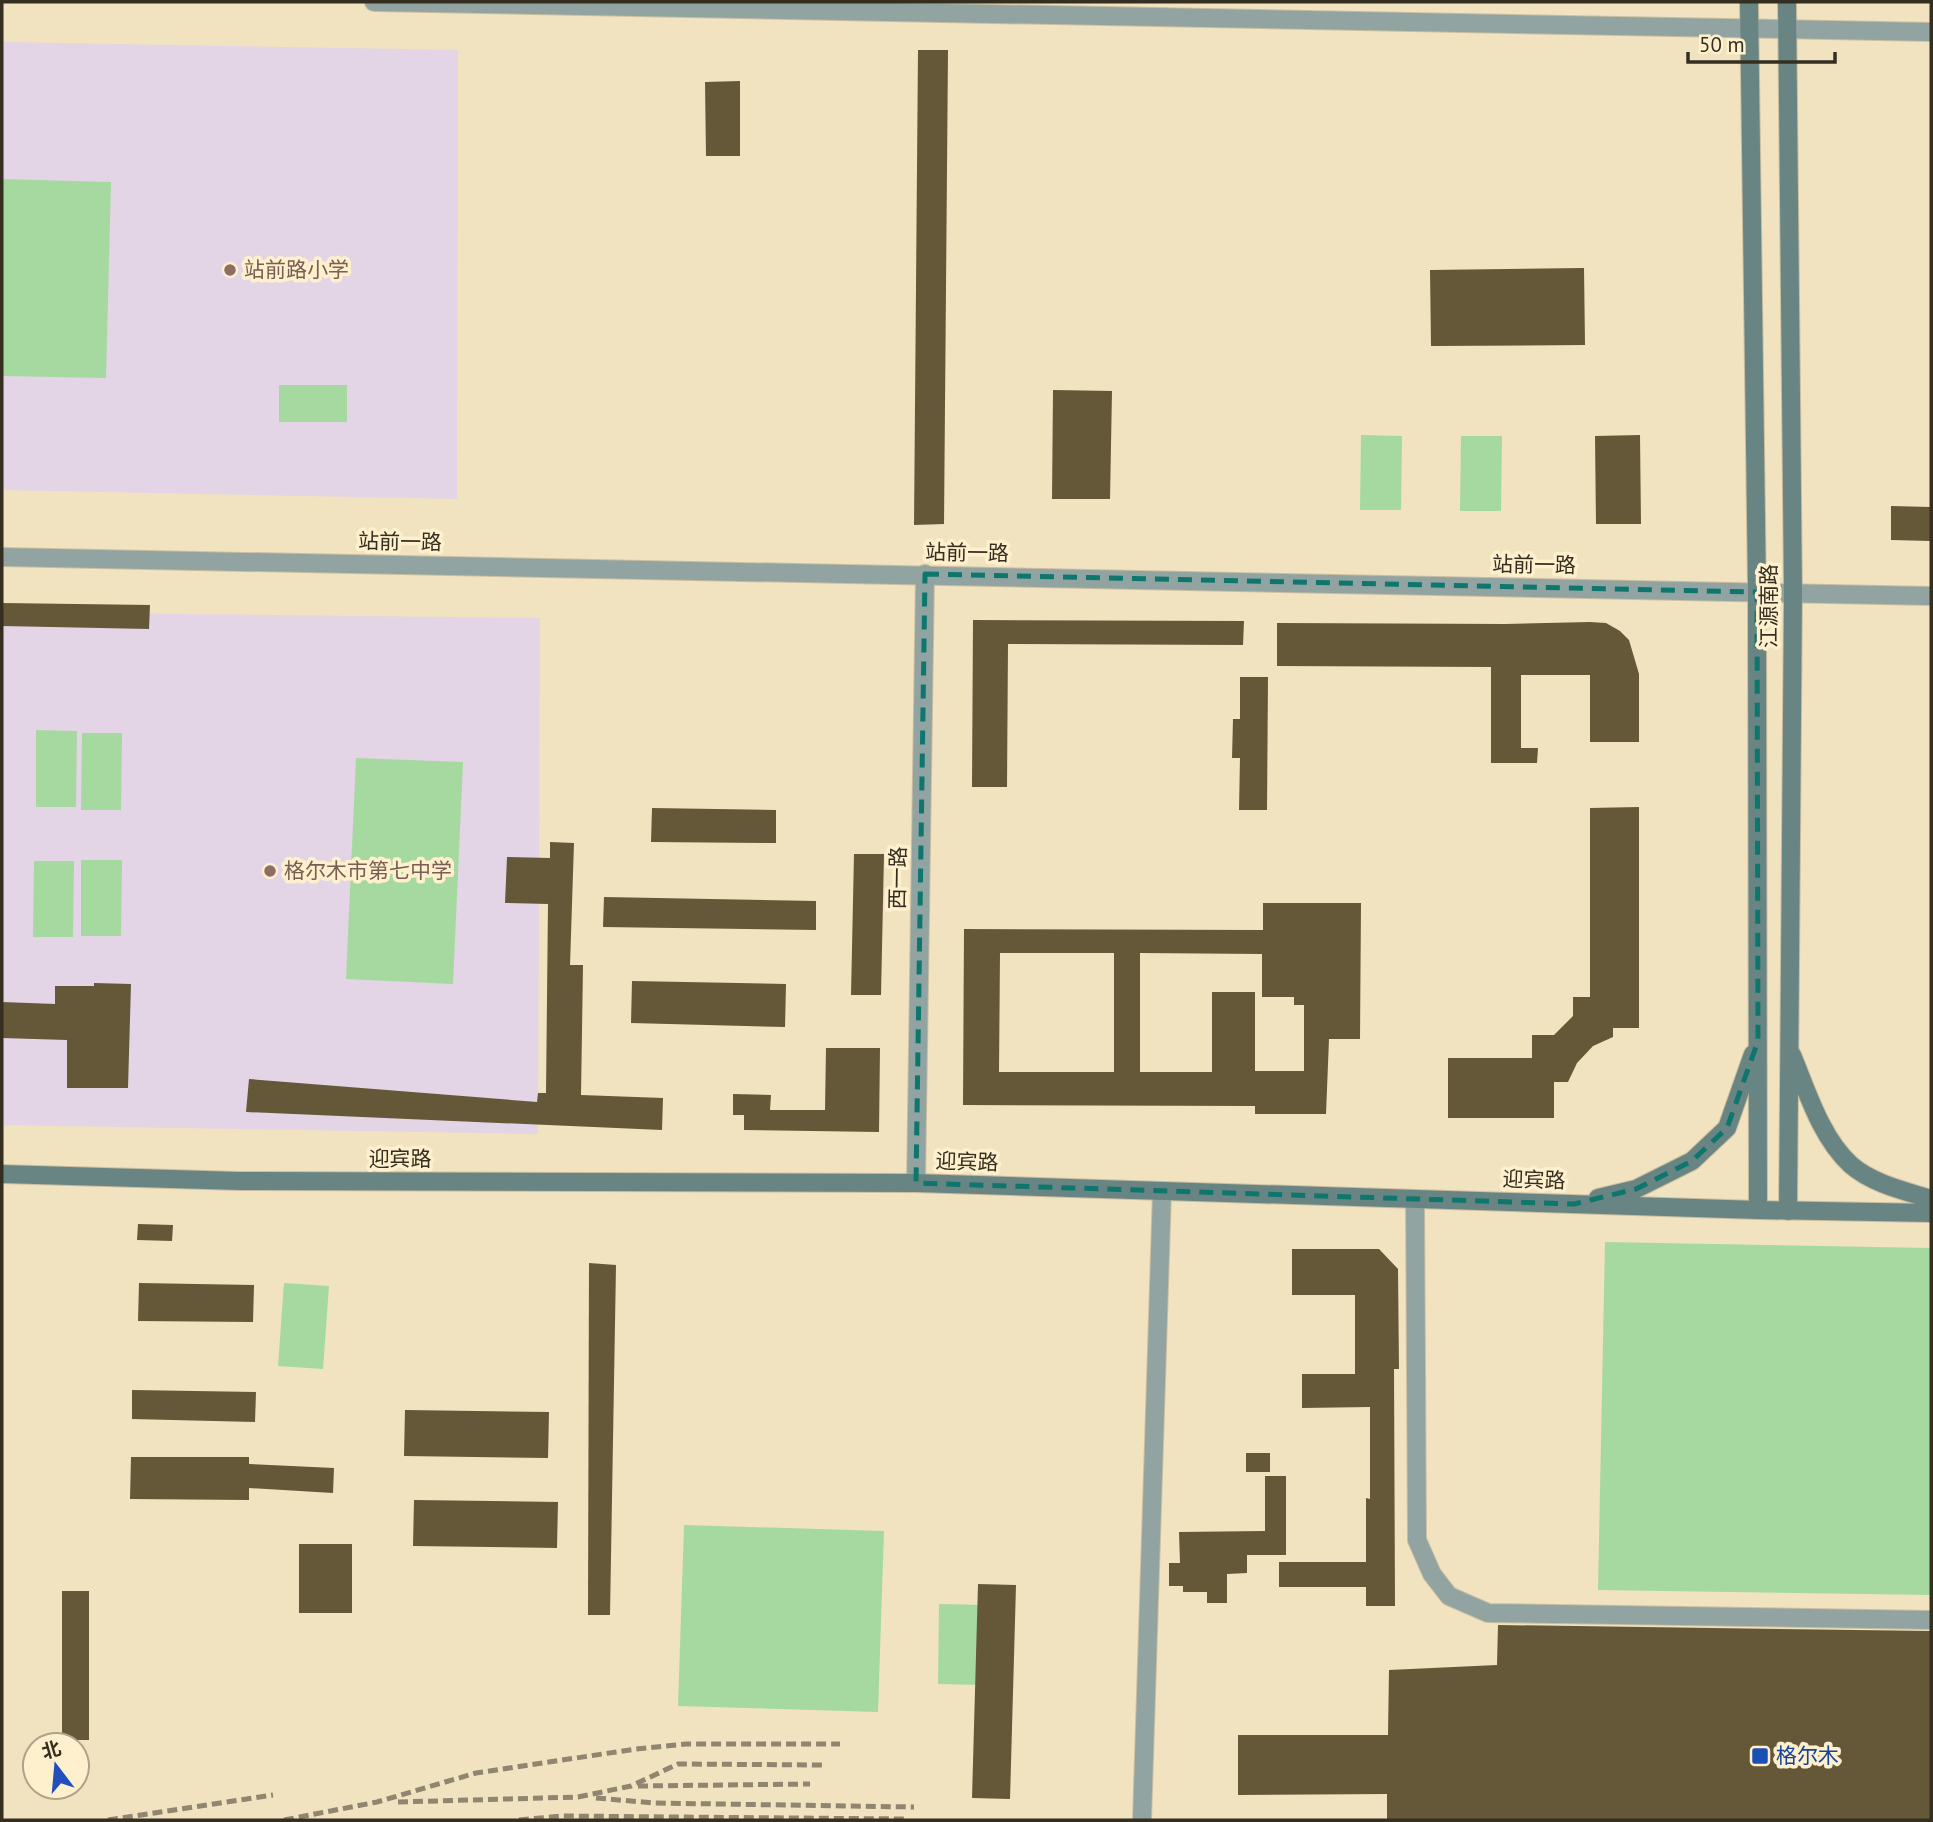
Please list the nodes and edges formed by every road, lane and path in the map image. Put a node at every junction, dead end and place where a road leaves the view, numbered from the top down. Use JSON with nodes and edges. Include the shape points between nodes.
{"nodes":[{"id":1,"x":374,"y":2,"type":"edge"},
{"id":2,"x":1749,"y":2,"type":"edge"},
{"id":3,"x":1787,"y":2,"type":"edge"},
{"id":4,"x":941,"y":7,"type":"edge"},
{"id":5,"x":1750,"y":28,"type":"junction"},
{"id":6,"x":1787,"y":29,"type":"junction"},
{"id":7,"x":1931,"y":32,"type":"edge"},
{"id":8,"x":2,"y":557,"type":"edge"},
{"id":9,"x":925,"y":574,"type":"junction"},
{"id":10,"x":1758,"y":592,"type":"junction"},
{"id":11,"x":1793,"y":593,"type":"junction"},
{"id":12,"x":1931,"y":596,"type":"edge"},
{"id":13,"x":1758,"y":1041,"type":"junction"},
{"id":14,"x":1789,"y":1048,"type":"junction"},
{"id":15,"x":2,"y":1174,"type":"edge"},
{"id":16,"x":916,"y":1183,"type":"junction"},
{"id":17,"x":1162,"y":1191,"type":"junction"},
{"id":18,"x":1415,"y":1199,"type":"junction"},
{"id":19,"x":1931,"y":1199,"type":"edge"},
{"id":20,"x":1574,"y":1204,"type":"junction"},
{"id":21,"x":1758,"y":1210,"type":"junction"},
{"id":22,"x":1788,"y":1211,"type":"junction"},
{"id":23,"x":1931,"y":1213,"type":"edge"},
{"id":24,"x":1931,"y":1620,"type":"edge"},
{"id":25,"x":1142,"y":1820,"type":"edge"}],
"edges":[{"from":1,"to":4,"type":"street"},
{"from":2,"to":5,"type":"main road","name":"江源南路"},
{"from":3,"to":6,"type":"main road","name":"江源南路"},
{"from":4,"to":5,"type":"street"},
{"from":5,"to":6,"type":"street"},
{"from":5,"to":10,"type":"main road","name":"江源南路"},
{"from":6,"to":7,"type":"street"},
{"from":6,"to":11,"type":"main road","name":"江源南路"},
{"from":8,"to":9,"type":"street","name":"站前一路"},
{"from":9,"to":10,"type":"street","name":"站前一路"},
{"from":9,"to":16,"type":"street","name":"西一路"},
{"from":10,"to":11,"type":"street","name":"站前一路"},
{"from":10,"to":13,"type":"main road","name":"江源南路"},
{"from":11,"to":12,"type":"street","name":"站前一路"},
{"from":11,"to":14,"type":"main road","name":"江源南路"},
{"from":13,"to":20,"type":"main road","via":[[1727,1128],[1692,1161],[1636,1189]]},
{"from":13,"to":21,"type":"main road","name":"江源南路"},
{"from":14,"to":19,"type":"main road","via":[[1832,1143],[1852,1166],[1886,1185]]},
{"from":14,"to":22,"type":"main road","name":"江源南路"},
{"from":15,"to":16,"type":"main road","name":"迎宾路","via":[[239,1181]]},
{"from":16,"to":17,"type":"main road","name":"迎宾路"},
{"from":17,"to":18,"type":"main road","name":"迎宾路"},
{"from":17,"to":25,"type":"street"},
{"from":18,"to":20,"type":"main road","name":"迎宾路"},
{"from":18,"to":24,"type":"street","via":[[1418,1540],[1432,1574],[1449,1596],[1488,1613]]},
{"from":20,"to":21,"type":"main road","name":"迎宾路"},
{"from":21,"to":22,"type":"main road","name":"迎宾路"},
{"from":22,"to":23,"type":"main road","name":"迎宾路"}]}
